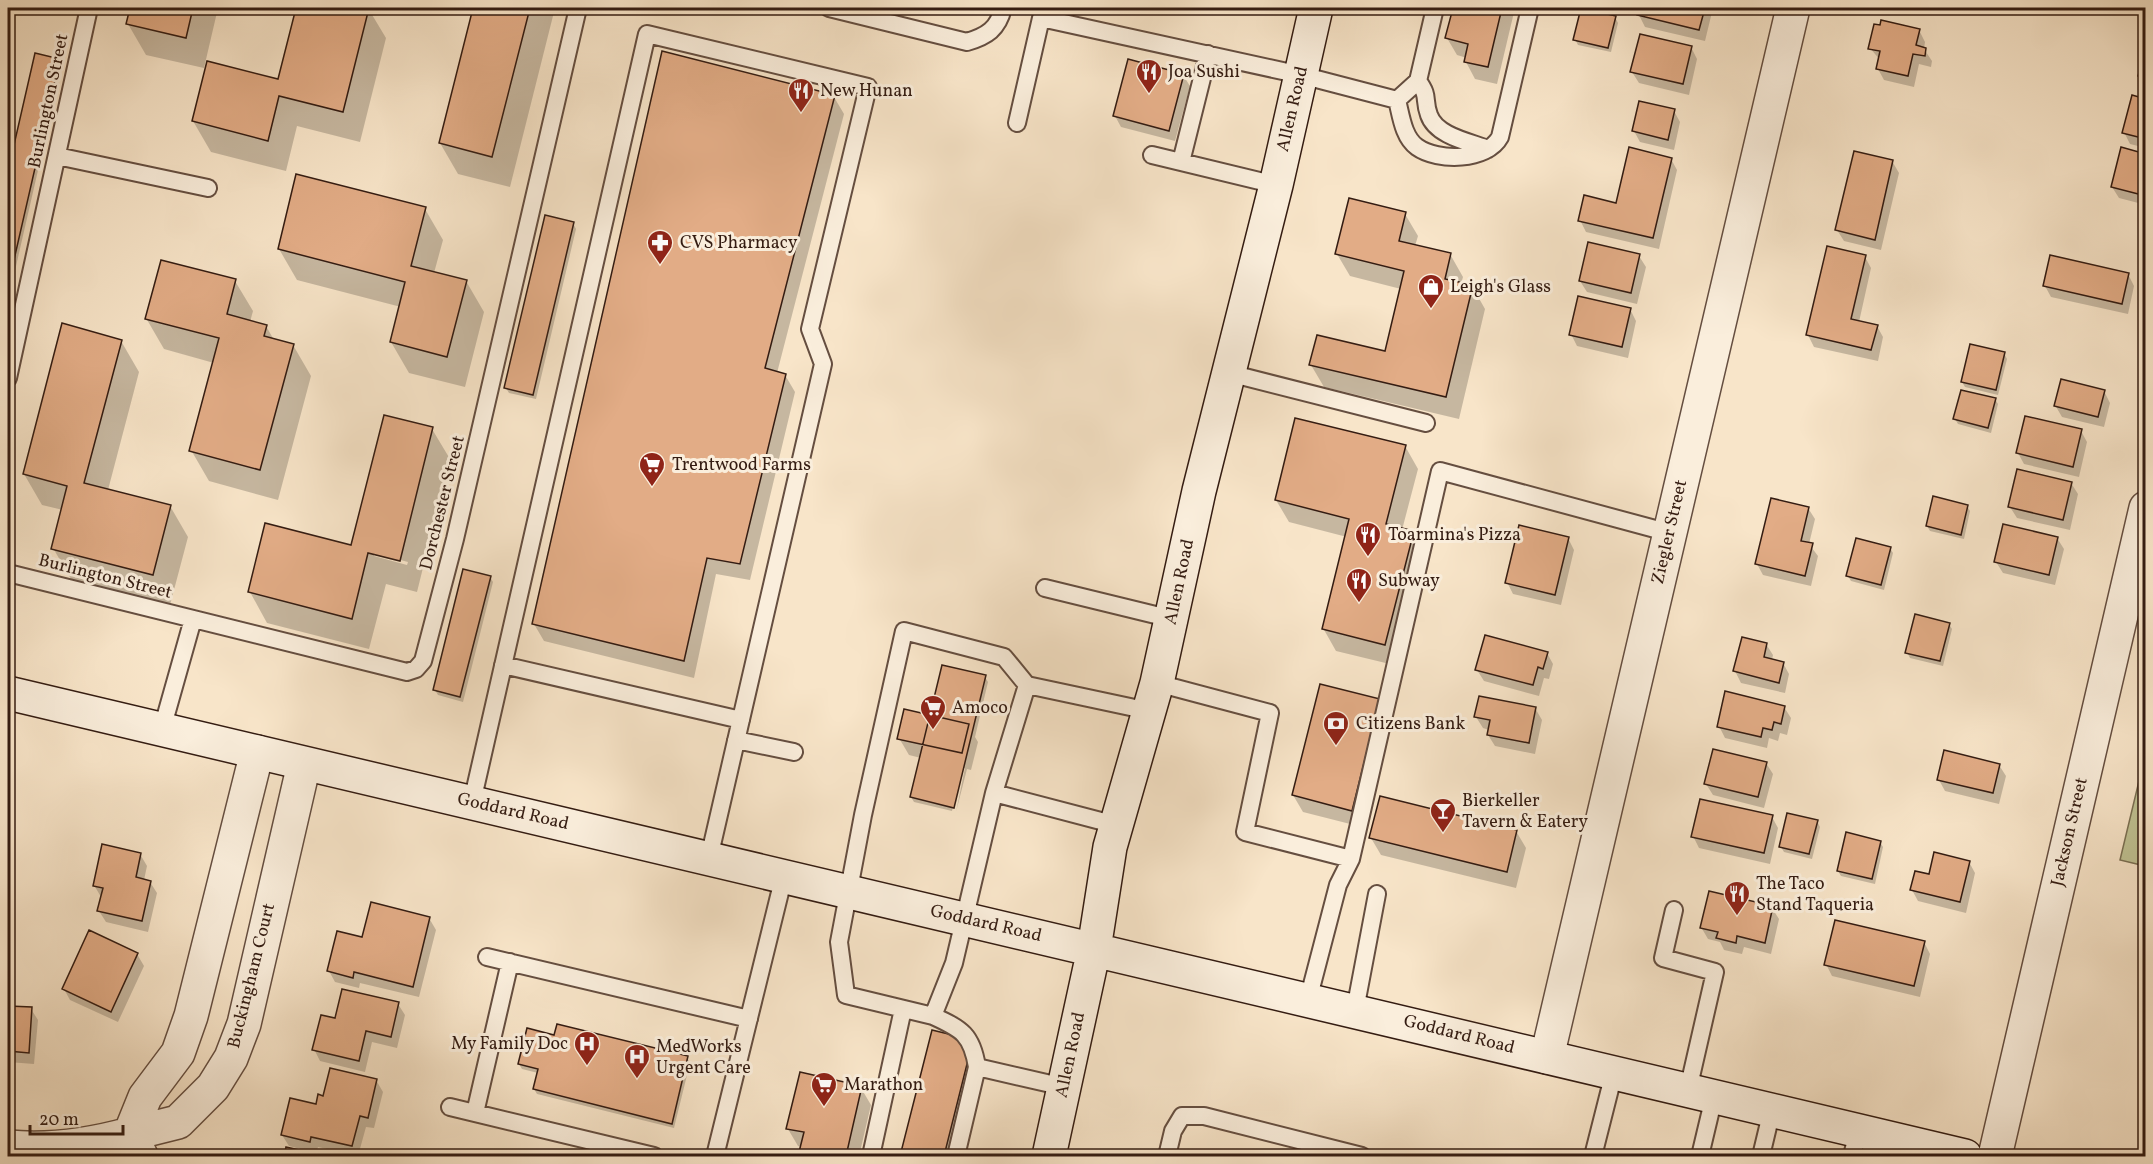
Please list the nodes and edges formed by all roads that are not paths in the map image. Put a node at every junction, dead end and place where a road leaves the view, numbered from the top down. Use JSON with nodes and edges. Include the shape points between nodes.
{"nodes":[{"id":1,"x":89,"y":8,"type":"edge"},
{"id":2,"x":579,"y":8,"type":"edge"},
{"id":3,"x":829,"y":8,"type":"edge"},
{"id":4,"x":1003,"y":8,"type":"edge"},
{"id":5,"x":1316,"y":8,"type":"edge"},
{"id":6,"x":1435,"y":8,"type":"edge"},
{"id":7,"x":1530,"y":8,"type":"edge"},
{"id":8,"x":1793,"y":8,"type":"edge"},
{"id":9,"x":1208,"y":54,"type":"junction"},
{"id":10,"x":1301,"y":75,"type":"junction"},
{"id":11,"x":1418,"y":81,"type":"junction"},
{"id":12,"x":1397,"y":100,"type":"junction"},
{"id":13,"x":1017,"y":123,"type":"dead end"},
{"id":14,"x":1488,"y":149,"type":"junction"},
{"id":15,"x":1152,"y":155,"type":"dead end"},
{"id":16,"x":57,"y":156,"type":"junction"},
{"id":17,"x":1181,"y":162,"type":"junction"},
{"id":18,"x":1276,"y":185,"type":"junction"},
{"id":19,"x":208,"y":188,"type":"dead end"},
{"id":20,"x":1229,"y":373,"type":"junction"},
{"id":21,"x":8,"y":378,"type":"edge"},
{"id":22,"x":1426,"y":423,"type":"dead end"},
{"id":23,"x":2145,"y":508,"type":"edge"},
{"id":24,"x":1670,"y":533,"type":"junction"},
{"id":25,"x":8,"y":573,"type":"edge"},
{"id":26,"x":1045,"y":588,"type":"dead end"},
{"id":27,"x":193,"y":619,"type":"junction"},
{"id":28,"x":1172,"y":619,"type":"junction"},
{"id":29,"x":503,"y":665,"type":"junction"},
{"id":30,"x":1027,"y":685,"type":"junction"},
{"id":31,"x":8,"y":693,"type":"edge"},
{"id":32,"x":1153,"y":697,"type":"junction"},
{"id":33,"x":741,"y":720,"type":"junction"},
{"id":34,"x":162,"y":729,"type":"junction"},
{"id":35,"x":736,"y":740,"type":"junction"},
{"id":36,"x":257,"y":752,"type":"junction"},
{"id":37,"x":794,"y":752,"type":"dead end"},
{"id":38,"x":304,"y":764,"type":"junction"},
{"id":39,"x":994,"y":793,"type":"junction"},
{"id":40,"x":472,"y":802,"type":"junction"},
{"id":41,"x":1116,"y":825,"type":"junction"},
{"id":42,"x":709,"y":858,"type":"junction"},
{"id":43,"x":1351,"y":859,"type":"junction"},
{"id":44,"x":784,"y":876,"type":"junction"},
{"id":45,"x":848,"y":891,"type":"junction"},
{"id":46,"x":1377,"y":894,"type":"dead end"},
{"id":47,"x":1674,"y":910,"type":"dead end"},
{"id":48,"x":963,"y":918,"type":"junction"},
{"id":49,"x":1094,"y":949,"type":"junction"},
{"id":50,"x":487,"y":957,"type":"dead end"},
{"id":51,"x":510,"y":962,"type":"junction"},
{"id":52,"x":1308,"y":1000,"type":"junction"},
{"id":53,"x":903,"y":1009,"type":"junction"},
{"id":54,"x":1355,"y":1010,"type":"junction"},
{"id":55,"x":933,"y":1016,"type":"junction"},
{"id":56,"x":749,"y":1019,"type":"junction"},
{"id":57,"x":1547,"y":1057,"type":"junction"},
{"id":58,"x":977,"y":1067,"type":"junction"},
{"id":59,"x":1614,"y":1073,"type":"junction"},
{"id":60,"x":1064,"y":1087,"type":"junction"},
{"id":61,"x":1701,"y":1094,"type":"junction"},
{"id":62,"x":450,"y":1107,"type":"dead end"},
{"id":63,"x":1772,"y":1110,"type":"junction"},
{"id":64,"x":475,"y":1113,"type":"junction"},
{"id":65,"x":1855,"y":1144,"type":"edge"},
{"id":66,"x":136,"y":1145,"type":"edge"},
{"id":67,"x":8,"y":1147,"type":"edge"},
{"id":68,"x":654,"y":1156,"type":"edge"},
{"id":69,"x":715,"y":1156,"type":"edge"},
{"id":70,"x":871,"y":1156,"type":"edge"},
{"id":71,"x":956,"y":1156,"type":"edge"},
{"id":72,"x":1049,"y":1156,"type":"edge"},
{"id":73,"x":1167,"y":1156,"type":"edge"},
{"id":74,"x":1362,"y":1156,"type":"edge"},
{"id":75,"x":1593,"y":1156,"type":"edge"},
{"id":76,"x":1700,"y":1156,"type":"edge"},
{"id":77,"x":1761,"y":1156,"type":"edge"},
{"id":78,"x":1965,"y":1156,"type":"edge"},
{"id":79,"x":1995,"y":1156,"type":"edge"}],
"edges":[{"from":1,"to":16,"type":"lane","name":"Burlington Street"},
{"from":2,"to":27,"type":"lane","name":"Dorchester Street","via":[[423,662],[407,672]]},
{"from":3,"to":4,"type":"lane","via":[[967,42],[987,35],[1000,20]]},
{"from":5,"to":10,"type":"main road","name":"Allen Road"},
{"from":6,"to":11,"type":"lane"},
{"from":7,"to":14,"type":"lane","via":[[1500,137]]},
{"from":8,"to":24,"type":"main road","name":"Ziegler Street"},
{"from":9,"to":10,"type":"lane"},
{"from":9,"to":13,"type":"lane","via":[[1041,18]]},
{"from":9,"to":17,"type":"lane"},
{"from":10,"to":12,"type":"lane"},
{"from":10,"to":18,"type":"main road","name":"Allen Road"},
{"from":11,"to":12,"type":"lane"},
{"from":11,"to":14,"type":"lane","via":[[1427,93],[1429,117],[1437,127]]},
{"from":12,"to":14,"type":"lane","via":[[1407,136],[1417,147],[1457,157]]},
{"from":15,"to":17,"type":"lane"},
{"from":16,"to":19,"type":"lane"},
{"from":16,"to":21,"type":"lane","name":"Burlington Street"},
{"from":17,"to":18,"type":"lane"},
{"from":18,"to":20,"type":"main road","name":"Allen Road"},
{"from":20,"to":22,"type":"lane"},
{"from":20,"to":28,"type":"main road","name":"Allen Road"},
{"from":23,"to":79,"type":"main road","name":"Jackson Street"},
{"from":24,"to":43,"type":"lane","via":[[1440,471]]},
{"from":24,"to":57,"type":"main road","name":"Ziegler Street"},
{"from":25,"to":27,"type":"lane","name":"Burlington Street"},
{"from":26,"to":28,"type":"lane"},
{"from":27,"to":34,"type":"lane"},
{"from":28,"to":32,"type":"main road","name":"Allen Road"},
{"from":29,"to":33,"type":"lane"},
{"from":29,"to":33,"type":"lane","via":[[647,34],[868,87],[810,329],[823,364]]},
{"from":29,"to":40,"type":"lane"},
{"from":30,"to":32,"type":"lane"},
{"from":30,"to":39,"type":"lane"},
{"from":30,"to":45,"type":"lane","via":[[1004,657],[904,632]]},
{"from":31,"to":34,"type":"main road","name":"Goddard Road"},
{"from":32,"to":41,"type":"main road","name":"Allen Road"},
{"from":32,"to":43,"type":"lane","via":[[1270,713],[1245,832]]},
{"from":33,"to":35,"type":"lane"},
{"from":34,"to":36,"type":"main road","name":"Goddard Road"},
{"from":35,"to":37,"type":"lane"},
{"from":35,"to":42,"type":"lane"},
{"from":36,"to":38,"type":"main road","name":"Goddard Road"},
{"from":36,"to":66,"type":"main road","via":[[191,1016],[178,1053],[145,1097]]},
{"from":38,"to":40,"type":"main road","name":"Goddard Road"},
{"from":38,"to":66,"type":"main road","name":"Buckingham Court","via":[[244,1024],[231,1058],[213,1087],[178,1122]]},
{"from":39,"to":41,"type":"lane"},
{"from":39,"to":48,"type":"lane"},
{"from":40,"to":42,"type":"main road","name":"Goddard Road"},
{"from":41,"to":49,"type":"main road","name":"Allen Road"},
{"from":42,"to":44,"type":"main road","name":"Goddard Road"},
{"from":43,"to":52,"type":"lane","via":[[1338,885]]},
{"from":44,"to":45,"type":"main road","name":"Goddard Road"},
{"from":44,"to":56,"type":"lane"},
{"from":45,"to":48,"type":"main road","name":"Goddard Road"},
{"from":45,"to":53,"type":"lane","via":[[839,942],[846,995]]},
{"from":46,"to":54,"type":"lane"},
{"from":47,"to":61,"type":"lane","via":[[1663,958],[1715,972]]},
{"from":48,"to":49,"type":"main road","name":"Goddard Road"},
{"from":48,"to":55,"type":"lane","via":[[954,963]]},
{"from":49,"to":52,"type":"main road","name":"Goddard Road"},
{"from":49,"to":60,"type":"main road","name":"Allen Road"},
{"from":50,"to":51,"type":"lane"},
{"from":51,"to":56,"type":"lane"},
{"from":51,"to":64,"type":"lane"},
{"from":52,"to":54,"type":"main road","name":"Goddard Road"},
{"from":53,"to":55,"type":"lane"},
{"from":53,"to":70,"type":"lane"},
{"from":54,"to":57,"type":"main road","name":"Goddard Road"},
{"from":55,"to":58,"type":"lane","via":[[966,1034]]},
{"from":56,"to":69,"type":"lane"},
{"from":57,"to":59,"type":"main road","name":"Goddard Road"},
{"from":58,"to":60,"type":"lane"},
{"from":58,"to":71,"type":"lane"},
{"from":59,"to":61,"type":"main road","name":"Goddard Road"},
{"from":59,"to":75,"type":"lane"},
{"from":60,"to":72,"type":"main road","name":"Allen Road"},
{"from":61,"to":63,"type":"main road","name":"Goddard Road"},
{"from":61,"to":76,"type":"lane"},
{"from":62,"to":64,"type":"lane"},
{"from":63,"to":65,"type":"main road","name":"Goddard Road"},
{"from":63,"to":77,"type":"lane"},
{"from":64,"to":68,"type":"lane"},
{"from":65,"to":78,"type":"main road","name":"Goddard Road"},
{"from":66,"to":67,"type":"main road","name":"Buckingham Court","via":[[98,1143],[38,1150]]},
{"from":73,"to":74,"type":"lane","via":[[1173,1131],[1182,1116],[1204,1116]]}]}
